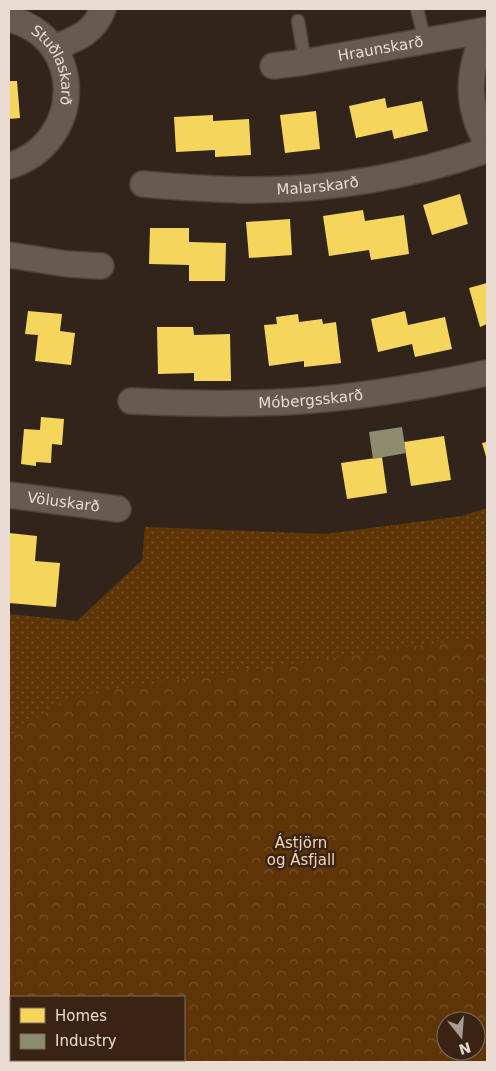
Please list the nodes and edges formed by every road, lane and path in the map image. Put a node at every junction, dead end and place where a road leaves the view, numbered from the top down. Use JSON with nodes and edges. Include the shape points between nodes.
{"nodes":[{"id":1,"x":103,"y":9,"type":"edge"},
{"id":2,"x":417,"y":9,"type":"edge"},
{"id":3,"x":9,"y":19,"type":"edge"},
{"id":4,"x":298,"y":21,"type":"dead end"},
{"id":5,"x":487,"y":30,"type":"edge"},
{"id":6,"x":424,"y":41,"type":"junction"},
{"id":7,"x":54,"y":48,"type":"junction"},
{"id":8,"x":305,"y":62,"type":"junction"},
{"id":9,"x":273,"y":66,"type":"dead end"},
{"id":10,"x":487,"y":144,"type":"edge"},
{"id":11,"x":487,"y":150,"type":"edge"},
{"id":12,"x":9,"y":166,"type":"edge"},
{"id":13,"x":143,"y":184,"type":"dead end"},
{"id":14,"x":9,"y":255,"type":"edge"},
{"id":15,"x":101,"y":266,"type":"dead end"},
{"id":16,"x":487,"y":373,"type":"edge"},
{"id":17,"x":131,"y":402,"type":"dead end"},
{"id":18,"x":9,"y":496,"type":"edge"},
{"id":19,"x":118,"y":509,"type":"dead end"}],
"edges":[{"from":1,"to":7,"type":"street","via":[[99,19],[86,33]]},
{"from":2,"to":6,"type":"lane"},
{"from":3,"to":7,"type":"street","name":"Stuðlaskarð","via":[[31,26]]},
{"from":4,"to":8,"type":"lane"},
{"from":5,"to":6,"type":"street","name":"Hraunskarð"},
{"from":5,"to":10,"type":"street","name":"Hraunskarð","via":[[471,75],[476,121]]},
{"from":6,"to":8,"type":"street","name":"Hraunskarð"},
{"from":7,"to":12,"type":"street","name":"Stuðlaskarð","via":[[67,88],[63,114],[50,138],[39,149]]},
{"from":8,"to":9,"type":"street","name":"Hraunskarð"},
{"from":11,"to":13,"type":"street","name":"Malarskarð","via":[[402,174],[350,183],[226,190]]},
{"from":14,"to":15,"type":"street"},
{"from":16,"to":17,"type":"street","name":"Móbergsskarð","via":[[375,394],[314,400],[253,404]]},
{"from":18,"to":19,"type":"street","name":"Völuskarð"}]}
